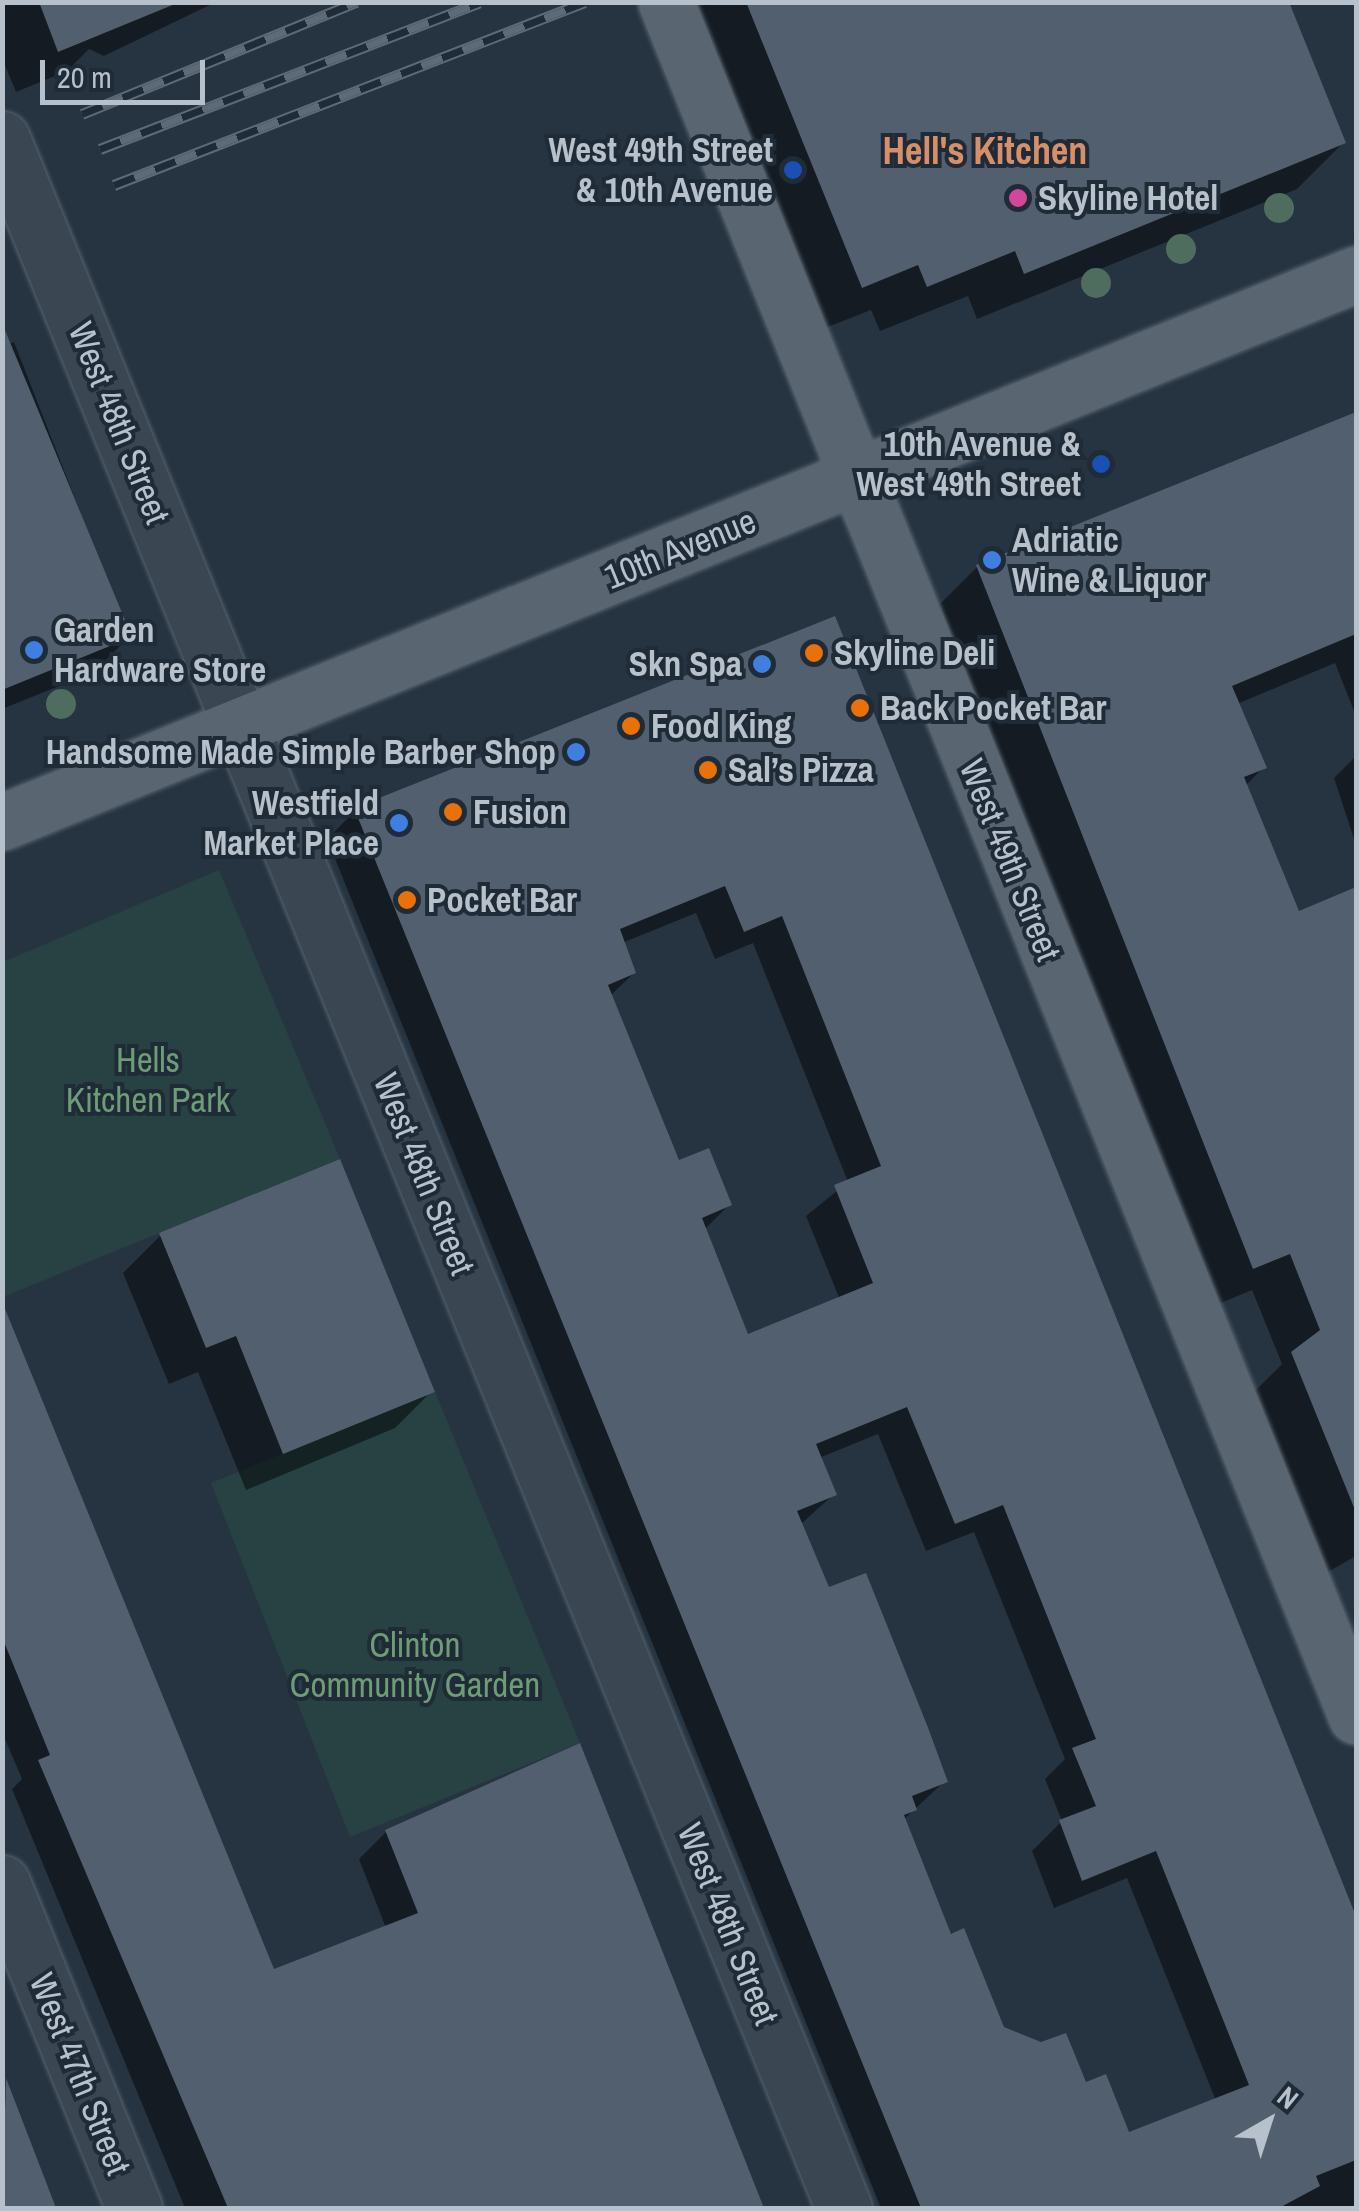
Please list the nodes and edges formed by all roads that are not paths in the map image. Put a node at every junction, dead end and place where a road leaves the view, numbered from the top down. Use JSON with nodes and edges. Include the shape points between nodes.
{"nodes":[{"id":1,"x":666,"y":2,"type":"edge"},
{"id":2,"x":2,"y":140,"type":"edge"},
{"id":3,"x":1356,"y":274,"type":"edge"},
{"id":4,"x":856,"y":478,"type":"junction"},
{"id":5,"x":242,"y":725,"type":"junction"},
{"id":6,"x":2,"y":822,"type":"edge"},
{"id":7,"x":1356,"y":1716,"type":"edge"},
{"id":8,"x":2,"y":1883,"type":"edge"},
{"id":9,"x":134,"y":2208,"type":"edge"},
{"id":10,"x":844,"y":2208,"type":"edge"}],
"edges":[{"from":1,"to":4,"type":"main road","name":"West 49th Street"},
{"from":2,"to":5,"type":"street","name":"West 48th Street"},
{"from":3,"to":4,"type":"main road","name":"10th Avenue"},
{"from":4,"to":5,"type":"main road","name":"10th Avenue"},
{"from":4,"to":7,"type":"main road","name":"West 49th Street"},
{"from":5,"to":6,"type":"main road","name":"10th Avenue"},
{"from":5,"to":10,"type":"street","name":"West 48th Street"},
{"from":8,"to":9,"type":"street","name":"West 47th Street"}]}
